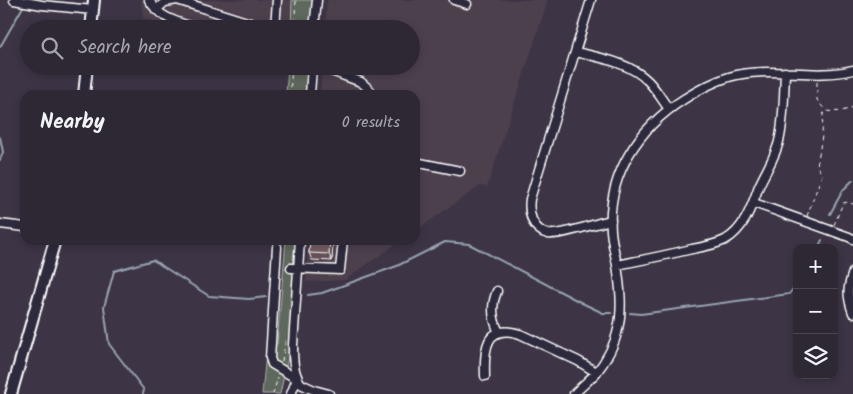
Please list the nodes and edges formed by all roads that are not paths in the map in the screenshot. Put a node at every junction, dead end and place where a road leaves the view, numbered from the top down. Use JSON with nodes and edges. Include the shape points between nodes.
{"nodes":[{"id":1,"x":149,"y":0,"type":"edge"},
{"id":2,"x":277,"y":0,"type":"edge"},
{"id":3,"x":317,"y":0,"type":"edge"},
{"id":4,"x":454,"y":0,"type":"edge"},
{"id":5,"x":591,"y":0,"type":"edge"},
{"id":6,"x":17,"y":1,"type":"edge"},
{"id":7,"x":467,"y":4,"type":"dead end"},
{"id":8,"x":93,"y":5,"type":"edge"},
{"id":9,"x":156,"y":10,"type":"junction"},
{"id":10,"x":92,"y":20,"type":"edge"},
{"id":11,"x":169,"y":20,"type":"edge"},
{"id":12,"x":240,"y":20,"type":"edge"},
{"id":13,"x":276,"y":20,"type":"edge"},
{"id":14,"x":315,"y":20,"type":"edge"},
{"id":15,"x":576,"y":52,"type":"junction"},
{"id":16,"x":853,"y":70,"type":"edge"},
{"id":17,"x":786,"y":72,"type":"junction"},
{"id":18,"x":86,"y":75,"type":"edge"},
{"id":19,"x":311,"y":75,"type":"edge"},
{"id":20,"x":342,"y":75,"type":"edge"},
{"id":21,"x":85,"y":90,"type":"edge"},
{"id":22,"x":310,"y":90,"type":"edge"},
{"id":23,"x":370,"y":90,"type":"edge"},
{"id":24,"x":669,"y":109,"type":"junction"},
{"id":25,"x":420,"y":163,"type":"edge"},
{"id":26,"x":460,"y":171,"type":"dead end"},
{"id":27,"x":754,"y":203,"type":"junction"},
{"id":28,"x":611,"y":220,"type":"junction"},
{"id":29,"x":0,"y":224,"type":"edge"},
{"id":30,"x":20,"y":226,"type":"edge"},
{"id":31,"x":853,"y":239,"type":"edge"},
{"id":32,"x":54,"y":245,"type":"edge"},
{"id":33,"x":299,"y":245,"type":"edge"},
{"id":34,"x":342,"y":245,"type":"edge"},
{"id":35,"x":277,"y":247,"type":"dead end"},
{"id":36,"x":617,"y":265,"type":"junction"},
{"id":37,"x":294,"y":268,"type":"junction"},
{"id":38,"x":853,"y":272,"type":"edge"},
{"id":39,"x":498,"y":291,"type":"dead end"},
{"id":40,"x":853,"y":312,"type":"edge"},
{"id":41,"x":499,"y":332,"type":"junction"},
{"id":42,"x":596,"y":372,"type":"junction"},
{"id":43,"x":485,"y":376,"type":"dead end"},
{"id":44,"x":297,"y":379,"type":"junction"},
{"id":45,"x":11,"y":394,"type":"edge"},
{"id":46,"x":291,"y":394,"type":"edge"},
{"id":47,"x":329,"y":394,"type":"edge"},
{"id":48,"x":574,"y":394,"type":"edge"}],
"edges":[{"from":1,"to":9,"type":"street"},
{"from":2,"to":13,"type":"street"},
{"from":3,"to":14,"type":"street"},
{"from":4,"to":7,"type":"street"},
{"from":5,"to":15,"type":"street"},
{"from":6,"to":8,"type":"street"},
{"from":8,"to":10,"type":"main road"},
{"from":9,"to":11,"type":"street"},
{"from":9,"to":12,"type":"street","via":[[165,2],[177,0]]},
{"from":15,"to":24,"type":"street","via":[[634,70],[648,81]]},
{"from":15,"to":28,"type":"street","via":[[530,199],[529,213],[535,226],[549,234]]},
{"from":16,"to":17,"type":"street","via":[[832,74]]},
{"from":17,"to":24,"type":"street","via":[[755,72],[728,78],[703,88]]},
{"from":17,"to":27,"type":"street","via":[[780,137]]},
{"from":18,"to":21,"type":"main road"},
{"from":19,"to":22,"type":"street"},
{"from":20,"to":23,"type":"street","via":[[366,85]]},
{"from":24,"to":28,"type":"street","via":[[648,128],[627,157],[615,188]]},
{"from":25,"to":26,"type":"street"},
{"from":27,"to":31,"type":"street"},
{"from":27,"to":36,"type":"street","via":[[738,229],[726,239]]},
{"from":28,"to":36,"type":"street"},
{"from":29,"to":30,"type":"street"},
{"from":32,"to":45,"type":"main road"},
{"from":33,"to":37,"type":"street"},
{"from":34,"to":37,"type":"street","via":[[340,270]]},
{"from":35,"to":44,"type":"street","via":[[270,358],[272,364]]},
{"from":36,"to":42,"type":"street","via":[[622,303],[618,330]]},
{"from":37,"to":44,"type":"street","via":[[293,362]]},
{"from":38,"to":40,"type":"street","via":[[848,286]]},
{"from":39,"to":41,"type":"street","via":[[493,309]]},
{"from":41,"to":42,"type":"street","via":[[520,334]]},
{"from":41,"to":43,"type":"street","via":[[487,344]]},
{"from":42,"to":48,"type":"street"},
{"from":44,"to":46,"type":"street"},
{"from":44,"to":47,"type":"street","via":[[305,387]]}]}
